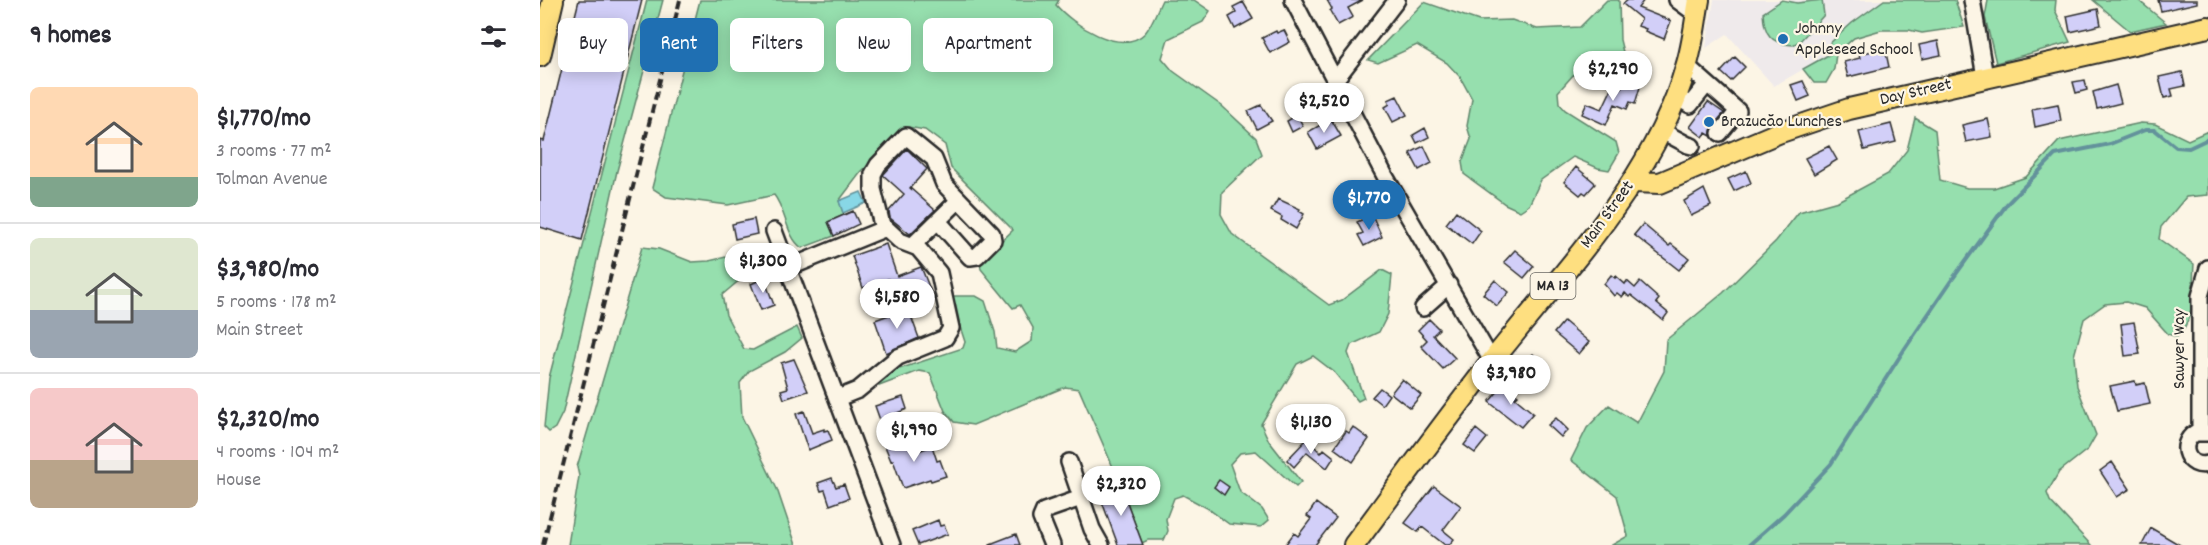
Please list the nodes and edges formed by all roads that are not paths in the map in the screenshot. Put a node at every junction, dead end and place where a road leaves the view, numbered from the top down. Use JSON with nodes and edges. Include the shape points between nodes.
{"nodes":[{"id":1,"x":553,"y":0,"type":"edge"},
{"id":2,"x":1293,"y":0,"type":"edge"},
{"id":3,"x":1397,"y":0,"type":"edge"},
{"id":4,"x":1677,"y":0,"type":"edge"},
{"id":5,"x":1972,"y":0,"type":"edge"},
{"id":6,"x":1697,"y":7,"type":"edge"},
{"id":7,"x":2208,"y":27,"type":"edge"},
{"id":8,"x":540,"y":56,"type":"edge"},
{"id":9,"x":1687,"y":66,"type":"junction"},
{"id":10,"x":1985,"y":77,"type":"junction"},
{"id":11,"x":1336,"y":79,"type":"junction"},
{"id":12,"x":1707,"y":84,"type":"junction"},
{"id":13,"x":1675,"y":96,"type":"junction"},
{"id":14,"x":1660,"y":130,"type":"junction"},
{"id":15,"x":1719,"y":133,"type":"dead end"},
{"id":16,"x":1692,"y":146,"type":"dead end"},
{"id":17,"x":1633,"y":182,"type":"junction"},
{"id":18,"x":959,"y":200,"type":"junction"},
{"id":19,"x":938,"y":221,"type":"junction"},
{"id":20,"x":883,"y":229,"type":"junction"},
{"id":21,"x":774,"y":231,"type":"dead end"},
{"id":22,"x":913,"y":245,"type":"junction"},
{"id":23,"x":788,"y":268,"type":"junction"},
{"id":24,"x":2208,"y":268,"type":"edge"},
{"id":25,"x":1449,"y":285,"type":"junction"},
{"id":26,"x":1423,"y":308,"type":"dead end"},
{"id":27,"x":1492,"y":361,"type":"junction"},
{"id":28,"x":837,"y":398,"type":"junction"},
{"id":29,"x":2204,"y":433,"type":"edge"},
{"id":30,"x":1069,"y":462,"type":"dead end"},
{"id":31,"x":2208,"y":464,"type":"edge"},
{"id":32,"x":1081,"y":498,"type":"junction"},
{"id":33,"x":1099,"y":542,"type":"edge"},
{"id":34,"x":892,"y":545,"type":"edge"},
{"id":35,"x":1052,"y":545,"type":"edge"},
{"id":36,"x":1082,"y":545,"type":"edge"},
{"id":37,"x":1354,"y":545,"type":"edge"}],
"edges":[{"from":1,"to":8,"type":"main road"},
{"from":2,"to":11,"type":"street"},
{"from":3,"to":11,"type":"street"},
{"from":4,"to":6,"type":"street"},
{"from":5,"to":10,"type":"street"},
{"from":6,"to":9,"type":"main road","name":"Main Street","number":"MA 13"},
{"from":7,"to":10,"type":"main road","name":"Day Street"},
{"from":9,"to":12,"type":"street"},
{"from":9,"to":13,"type":"main road","name":"Main Street","number":"MA 13"},
{"from":10,"to":17,"type":"main road","name":"Day Street","via":[[1849,109],[1778,133],[1660,183]]},
{"from":11,"to":25,"type":"street"},
{"from":12,"to":13,"type":"street","via":[[1690,105]]},
{"from":12,"to":15,"type":"street","via":[[1738,111]]},
{"from":13,"to":14,"type":"main road","name":"Main Street","number":"MA 13"},
{"from":14,"to":16,"type":"street"},
{"from":14,"to":17,"type":"main road","name":"Main Street","number":"MA 13"},
{"from":17,"to":27,"type":"main road","name":"Main Street","number":"MA 13"},
{"from":18,"to":19,"type":"street"},
{"from":18,"to":19,"type":"street","via":[[992,234],[993,240],[977,256],[970,257]]},
{"from":18,"to":20,"type":"street","via":[[941,180],[934,159],[906,136],[873,174]]},
{"from":19,"to":22,"type":"street"},
{"from":20,"to":22,"type":"street"},
{"from":20,"to":23,"type":"street"},
{"from":21,"to":23,"type":"street"},
{"from":22,"to":28,"type":"street","via":[[939,273],[950,332],[945,338],[898,357],[858,390]]},
{"from":23,"to":28,"type":"street"},
{"from":24,"to":29,"type":"street","name":"Sawyer Way","via":[[2200,296]]},
{"from":25,"to":26,"type":"street"},
{"from":25,"to":27,"type":"street"},
{"from":27,"to":37,"type":"main road","name":"Main Street","number":"MA 13"},
{"from":28,"to":34,"type":"street"},
{"from":29,"to":31,"type":"street","name":"Sawyer Way","via":[[2195,433],[2187,441],[2185,452],[2196,464]]},
{"from":30,"to":32,"type":"street"},
{"from":32,"to":33,"type":"street"},
{"from":32,"to":35,"type":"street","via":[[1044,511],[1041,518]]},
{"from":33,"to":36,"type":"street"}]}
